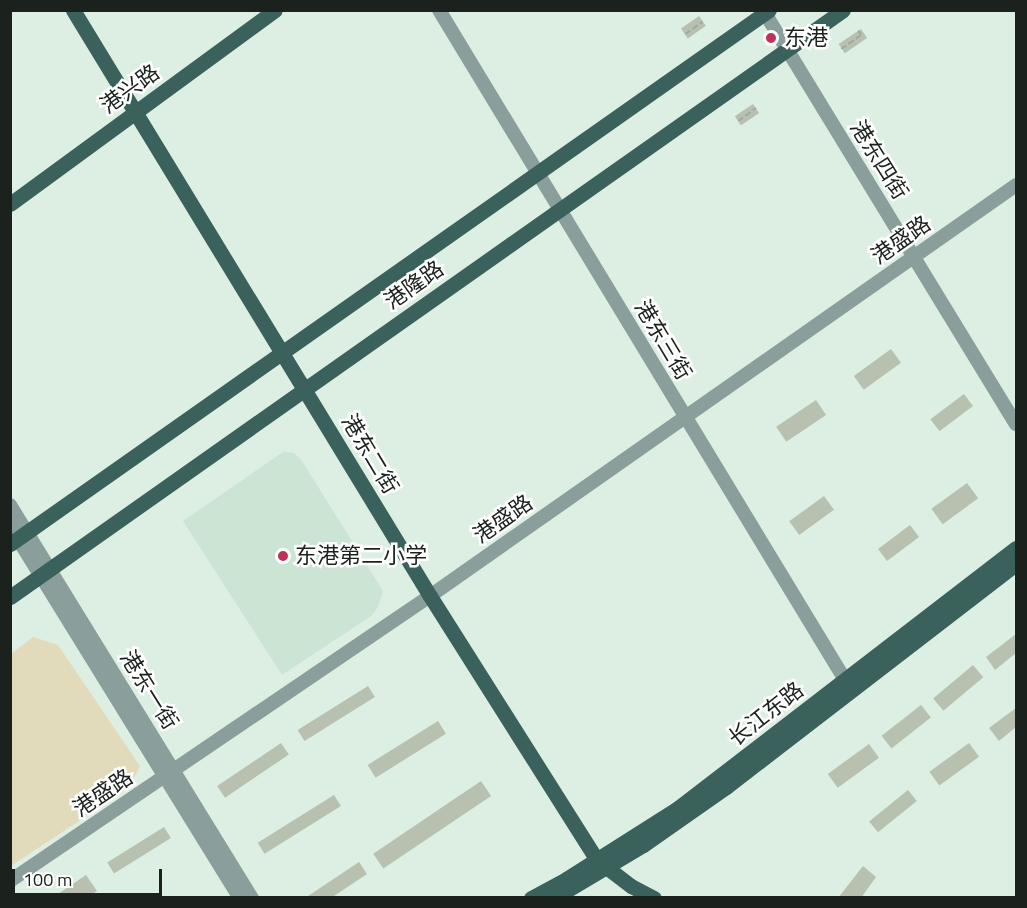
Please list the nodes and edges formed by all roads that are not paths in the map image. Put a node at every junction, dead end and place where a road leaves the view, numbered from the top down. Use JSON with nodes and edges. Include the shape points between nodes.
{"nodes":[{"id":1,"x":73,"y":10,"type":"edge"},
{"id":2,"x":275,"y":10,"type":"edge"},
{"id":3,"x":439,"y":10,"type":"edge"},
{"id":4,"x":843,"y":10,"type":"edge"},
{"id":5,"x":766,"y":12,"type":"edge"},
{"id":6,"x":787,"y":50,"type":"junction"},
{"id":7,"x":137,"y":112,"type":"junction"},
{"id":8,"x":538,"y":174,"type":"junction"},
{"id":9,"x":1017,"y":185,"type":"edge"},
{"id":10,"x":10,"y":204,"type":"edge"},
{"id":11,"x":560,"y":210,"type":"junction"},
{"id":12,"x":914,"y":256,"type":"junction"},
{"id":13,"x":282,"y":353,"type":"junction"},
{"id":14,"x":305,"y":390,"type":"junction"},
{"id":15,"x":685,"y":417,"type":"junction"},
{"id":16,"x":1017,"y":424,"type":"edge"},
{"id":17,"x":10,"y":505,"type":"edge"},
{"id":18,"x":17,"y":535,"type":"edge"},
{"id":19,"x":1017,"y":548,"type":"edge"},
{"id":20,"x":1017,"y":564,"type":"edge"},
{"id":21,"x":46,"y":573,"type":"junction"},
{"id":22,"x":430,"y":596,"type":"junction"},
{"id":23,"x":10,"y":597,"type":"edge"},
{"id":24,"x":848,"y":686,"type":"junction"},
{"id":25,"x":169,"y":773,"type":"junction"},
{"id":26,"x":602,"y":864,"type":"junction"},
{"id":27,"x":10,"y":881,"type":"edge"},
{"id":28,"x":240,"y":897,"type":"edge"},
{"id":29,"x":252,"y":897,"type":"edge"},
{"id":30,"x":531,"y":897,"type":"edge"},
{"id":31,"x":554,"y":897,"type":"edge"},
{"id":32,"x":654,"y":897,"type":"edge"}],
"edges":[{"from":1,"to":7,"type":"main road","name":"港东二街"},
{"from":2,"to":7,"type":"main road","name":"港兴路"},
{"from":3,"to":8,"type":"street","name":"港东三街"},
{"from":4,"to":6,"type":"main road","name":"港隆路"},
{"from":5,"to":6,"type":"street","name":"港东四街"},
{"from":5,"to":8,"type":"main road","name":"港隆路"},
{"from":6,"to":11,"type":"main road","name":"港隆路"},
{"from":6,"to":12,"type":"street","name":"港东四街"},
{"from":7,"to":10,"type":"main road","name":"港兴路"},
{"from":7,"to":13,"type":"main road","name":"港东二街"},
{"from":8,"to":11,"type":"street","name":"港东三街"},
{"from":8,"to":13,"type":"main road","name":"港隆路"},
{"from":9,"to":12,"type":"street","name":"港盛路"},
{"from":11,"to":14,"type":"main road","name":"港隆路"},
{"from":11,"to":15,"type":"street","name":"港东三街"},
{"from":12,"to":15,"type":"street","name":"港盛路"},
{"from":12,"to":16,"type":"street","name":"港东四街"},
{"from":13,"to":14,"type":"main road","name":"港东二街"},
{"from":13,"to":18,"type":"main road","name":"港隆路"},
{"from":14,"to":21,"type":"main road","name":"港隆路"},
{"from":14,"to":22,"type":"main road","name":"港东二街"},
{"from":15,"to":22,"type":"street","name":"港盛路"},
{"from":15,"to":24,"type":"street","name":"港东三街"},
{"from":17,"to":18,"type":"street","name":"港东一街"},
{"from":18,"to":21,"type":"street","name":"港东一街"},
{"from":19,"to":24,"type":"main road","name":"长江东路"},
{"from":20,"to":24,"type":"main road","name":"长江东路"},
{"from":21,"to":23,"type":"main road","name":"港隆路"},
{"from":21,"to":25,"type":"street","name":"港东一街"},
{"from":22,"to":25,"type":"street","name":"港盛路"},
{"from":22,"to":26,"type":"main road","name":"港东二街"},
{"from":24,"to":26,"type":"main road","name":"长江东路"},
{"from":25,"to":27,"type":"street","name":"港盛路"},
{"from":25,"to":28,"type":"street","name":"港东一街"},
{"from":25,"to":29,"type":"street","name":"港东一街"},
{"from":26,"to":30,"type":"main road","name":"长江东路"},
{"from":26,"to":31,"type":"main road","name":"长江东路"},
{"from":26,"to":32,"type":"main road","name":"港东二街","via":[[631,886]]}]}
